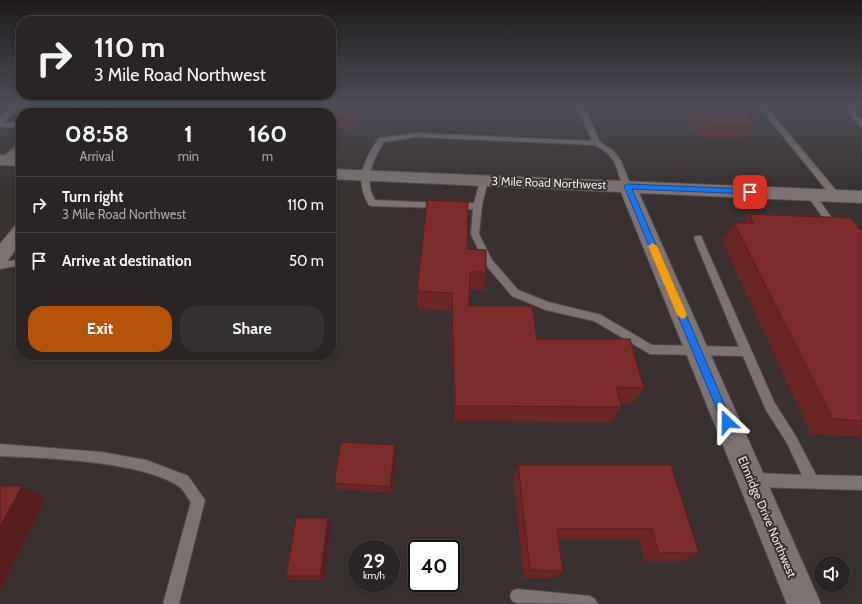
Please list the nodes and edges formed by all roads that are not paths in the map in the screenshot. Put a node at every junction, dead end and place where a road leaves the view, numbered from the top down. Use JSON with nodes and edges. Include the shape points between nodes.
{"nodes":[{"id":1,"x":592,"y":132,"type":"edge"},
{"id":2,"x":783,"y":132,"type":"edge"},
{"id":3,"x":597,"y":143,"type":"junction"},
{"id":4,"x":16,"y":152,"type":"edge"},
{"id":5,"x":9,"y":160,"type":"edge"},
{"id":6,"x":336,"y":174,"type":"edge"},
{"id":7,"x":365,"y":175,"type":"junction"},
{"id":8,"x":484,"y":180,"type":"junction"},
{"id":9,"x":627,"y":186,"type":"junction"},
{"id":10,"x":811,"y":194,"type":"junction"},
{"id":11,"x":836,"y":196,"type":"junction"},
{"id":12,"x":860,"y":198,"type":"edge"},
{"id":13,"x":478,"y":205,"type":"junction"},
{"id":14,"x":841,"y":232,"type":"edge"},
{"id":15,"x":16,"y":236,"type":"edge"},
{"id":16,"x":698,"y":238,"type":"dead end"},
{"id":17,"x":0,"y":257,"type":"edge"},
{"id":18,"x":16,"y":263,"type":"edge"},
{"id":19,"x":0,"y":266,"type":"edge"},
{"id":20,"x":696,"y":349,"type":"junction"},
{"id":21,"x":746,"y":352,"type":"junction"},
{"id":22,"x":0,"y":450,"type":"edge"},
{"id":23,"x":751,"y":480,"type":"junction"},
{"id":24,"x":812,"y":482,"type":"junction"},
{"id":25,"x":862,"y":483,"type":"edge"},
{"id":26,"x":517,"y":596,"type":"dead end"},
{"id":27,"x":171,"y":604,"type":"edge"},
{"id":28,"x":590,"y":604,"type":"edge"},
{"id":29,"x":804,"y":604,"type":"edge"}],
"edges":[{"from":1,"to":3,"type":"lane"},
{"from":2,"to":11,"type":"lane"},
{"from":3,"to":7,"type":"lane","via":[[416,136],[382,140],[372,153]]},
{"from":3,"to":9,"type":"lane","via":[[606,147],[617,158]]},
{"from":4,"to":5,"type":"lane"},
{"from":6,"to":7,"type":"main road","name":"3 Mile Road Northwest"},
{"from":7,"to":8,"type":"main road","name":"3 Mile Road Northwest"},
{"from":7,"to":13,"type":"lane","via":[[366,195],[372,203],[468,207]]},
{"from":8,"to":9,"type":"main road","name":"3 Mile Road Northwest"},
{"from":8,"to":13,"type":"lane"},
{"from":9,"to":10,"type":"main road","name":"3 Mile Road Northwest"},
{"from":9,"to":20,"type":"main road","name":"Elmridge Drive Northwest"},
{"from":10,"to":11,"type":"main road","name":"3 Mile Road Northwest"},
{"from":10,"to":14,"type":"lane","via":[[835,228]]},
{"from":11,"to":12,"type":"main road","name":"3 Mile Road Northwest"},
{"from":13,"to":20,"type":"lane","via":[[476,234],[488,262],[515,293],[546,306],[597,318],[650,349]]},
{"from":15,"to":17,"type":"street"},
{"from":16,"to":21,"type":"lane"},
{"from":18,"to":19,"type":"lane"},
{"from":20,"to":21,"type":"lane"},
{"from":20,"to":23,"type":"main road","name":"Elmridge Drive Northwest"},
{"from":21,"to":24,"type":"lane","via":[[770,406]]},
{"from":22,"to":27,"type":"lane","via":[[101,458],[146,466],[183,481],[198,500]]},
{"from":23,"to":24,"type":"lane"},
{"from":23,"to":29,"type":"main road","name":"Elmridge Drive Northwest"},
{"from":24,"to":25,"type":"lane"},
{"from":26,"to":28,"type":"lane"}]}
